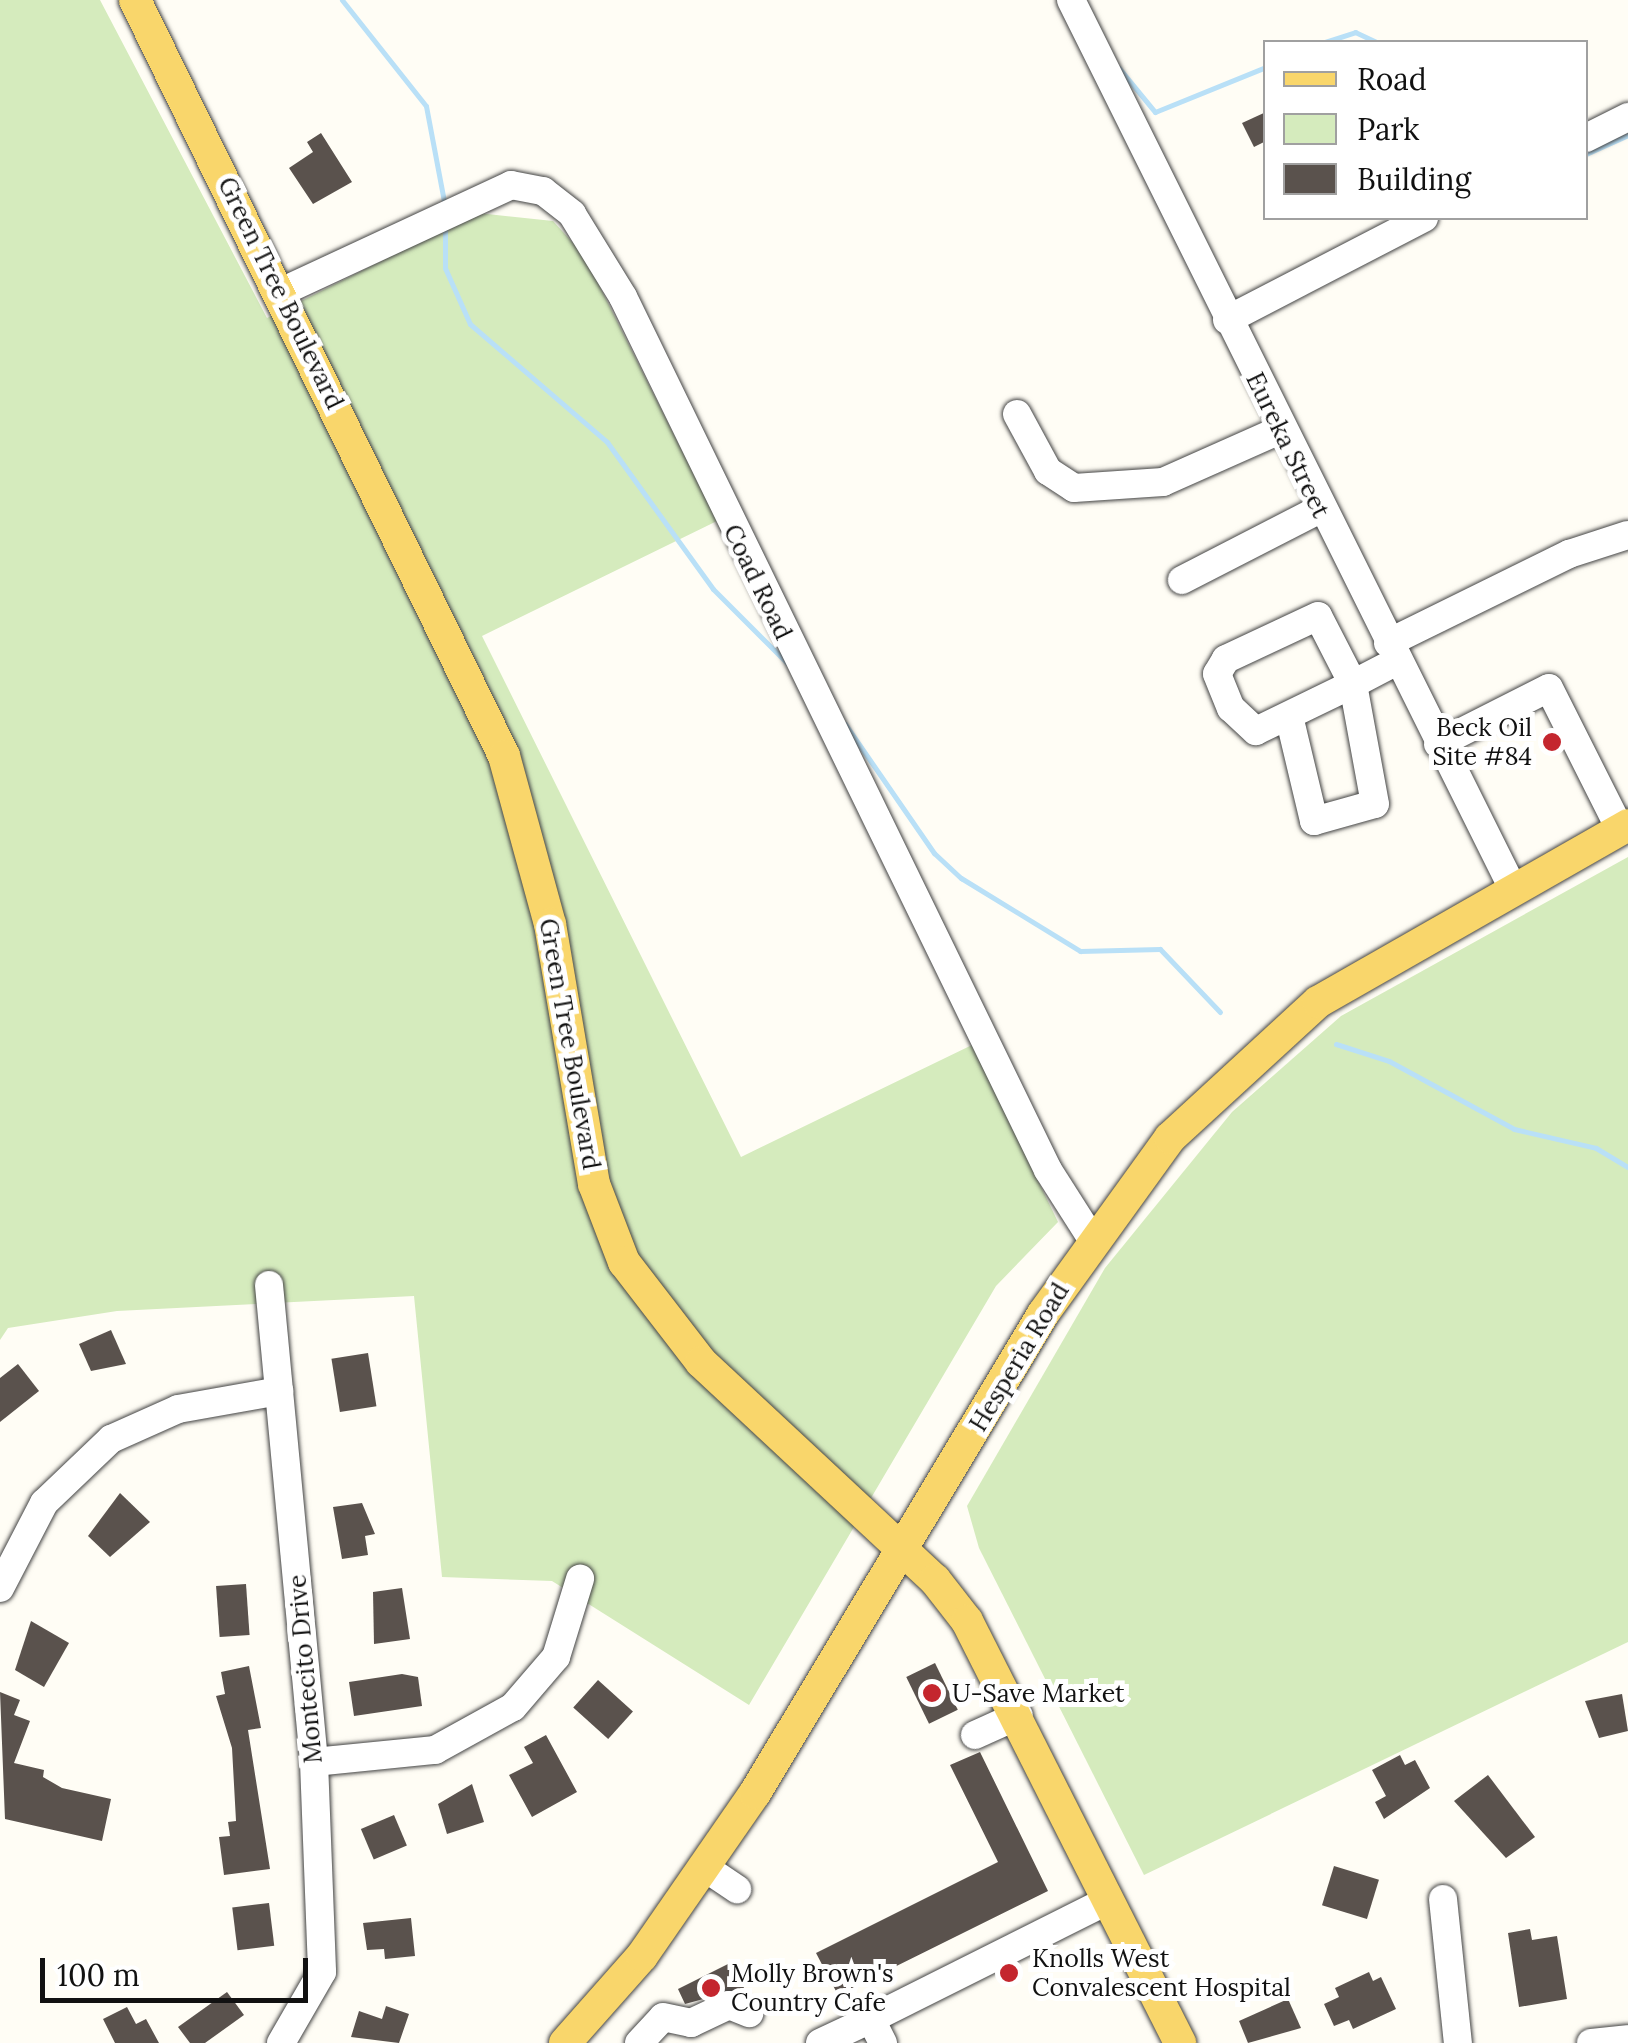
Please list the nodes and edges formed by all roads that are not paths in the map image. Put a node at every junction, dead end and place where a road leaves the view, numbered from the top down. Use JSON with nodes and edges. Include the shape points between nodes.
{"nodes":[{"id":1,"x":136,"y":0,"type":"edge"},
{"id":2,"x":1071,"y":0,"type":"edge"},
{"id":3,"x":1628,"y":117,"type":"edge"},
{"id":4,"x":1588,"y":137,"type":"edge"},
{"id":5,"x":1420,"y":220,"type":"edge"},
{"id":6,"x":280,"y":292,"type":"junction"},
{"id":7,"x":1227,"y":320,"type":"junction"},
{"id":8,"x":1017,"y":414,"type":"dead end"},
{"id":9,"x":1280,"y":430,"type":"junction"},
{"id":10,"x":1320,"y":510,"type":"junction"},
{"id":11,"x":1628,"y":535,"type":"edge"},
{"id":12,"x":1182,"y":580,"type":"dead end"},
{"id":13,"x":1392,"y":652,"type":"junction"},
{"id":14,"x":1353,"y":684,"type":"junction"},
{"id":15,"x":1289,"y":716,"type":"junction"},
{"id":16,"x":1438,"y":744,"type":"junction"},
{"id":17,"x":1624,"y":827,"type":"edge"},
{"id":18,"x":1512,"y":887,"type":"junction"},
{"id":19,"x":1092,"y":1239,"type":"junction"},
{"id":20,"x":269,"y":1284,"type":"dead end"},
{"id":21,"x":279,"y":1391,"type":"junction"},
{"id":22,"x":903,"y":1549,"type":"junction"},
{"id":23,"x":580,"y":1579,"type":"dead end"},
{"id":24,"x":0,"y":1588,"type":"edge"},
{"id":25,"x":1019,"y":1714,"type":"junction"},
{"id":26,"x":975,"y":1736,"type":"dead end"},
{"id":27,"x":314,"y":1762,"type":"junction"},
{"id":28,"x":704,"y":1867,"type":"junction"},
{"id":29,"x":737,"y":1889,"type":"dead end"},
{"id":30,"x":1442,"y":1899,"type":"dead end"},
{"id":31,"x":1109,"y":1900,"type":"junction"},
{"id":32,"x":750,"y":2013,"type":"dead end"},
{"id":33,"x":877,"y":2031,"type":"edge"},
{"id":34,"x":1628,"y":2040,"type":"edge"},
{"id":35,"x":281,"y":2043,"type":"edge"},
{"id":36,"x":565,"y":2043,"type":"edge"},
{"id":37,"x":639,"y":2043,"type":"edge"},
{"id":38,"x":820,"y":2043,"type":"edge"},
{"id":39,"x":1180,"y":2043,"type":"edge"},
{"id":40,"x":1458,"y":2043,"type":"edge"},
{"id":41,"x":1590,"y":2043,"type":"edge"}],
"edges":[{"from":1,"to":6,"type":"main road","name":"Green Tree Boulevard"},
{"from":2,"to":7,"type":"street","name":"Eureka Street"},
{"from":3,"to":4,"type":"street"},
{"from":5,"to":7,"type":"street"},
{"from":6,"to":19,"type":"street","name":"Coad Road","via":[[510,185],[543,191],[572,214],[622,297],[1048,1170]]},
{"from":6,"to":22,"type":"main road","name":"Green Tree Boulevard","via":[[504,756],[550,924],[590,1167],[624,1262],[701,1362]]},
{"from":7,"to":9,"type":"street","name":"Eureka Street"},
{"from":8,"to":9,"type":"street","via":[[1048,472],[1074,488],[1163,482]]},
{"from":9,"to":10,"type":"street","name":"Eureka Street"},
{"from":10,"to":12,"type":"street"},
{"from":10,"to":13,"type":"street","name":"Eureka Street"},
{"from":11,"to":13,"type":"street","via":[[1569,554]]},
{"from":13,"to":14,"type":"street"},
{"from":13,"to":16,"type":"street","name":"Eureka Street"},
{"from":14,"to":15,"type":"street"},
{"from":14,"to":15,"type":"street","via":[[1375,804],[1314,821]]},
{"from":14,"to":15,"type":"street","via":[[1315,616],[1218,666],[1220,685],[1256,731]]},
{"from":16,"to":17,"type":"street","via":[[1548,688]]},
{"from":16,"to":18,"type":"street","name":"Eureka Street"},
{"from":17,"to":18,"type":"main road","name":"Hesperia Road"},
{"from":18,"to":19,"type":"main road","name":"Hesperia Road","via":[[1318,1002],[1213,1092]]},
{"from":19,"to":22,"type":"main road","name":"Hesperia Road"},
{"from":20,"to":21,"type":"street","name":"Montecito Drive"},
{"from":21,"to":24,"type":"street","via":[[178,1410],[111,1439],[44,1503]]},
{"from":21,"to":27,"type":"street","name":"Montecito Drive"},
{"from":22,"to":25,"type":"main road","name":"Green Tree Boulevard","via":[[967,1621]]},
{"from":22,"to":28,"type":"main road","name":"Hesperia Road","via":[[843,1658]]},
{"from":23,"to":27,"type":"street","via":[[556,1657],[513,1707],[435,1750]]},
{"from":25,"to":26,"type":"street"},
{"from":25,"to":31,"type":"main road","name":"Green Tree Boulevard"},
{"from":27,"to":35,"type":"street","name":"Montecito Drive","via":[[322,1972]]},
{"from":28,"to":29,"type":"street"},
{"from":28,"to":36,"type":"main road","name":"Hesperia Road","via":[[642,1956]]},
{"from":30,"to":40,"type":"street"},
{"from":31,"to":33,"type":"street"},
{"from":31,"to":39,"type":"main road","name":"Green Tree Boulevard"},
{"from":32,"to":37,"type":"street","via":[[729,2005],[690,2023],[663,2018]]},
{"from":33,"to":38,"type":"street"},
{"from":34,"to":41,"type":"street"}]}
